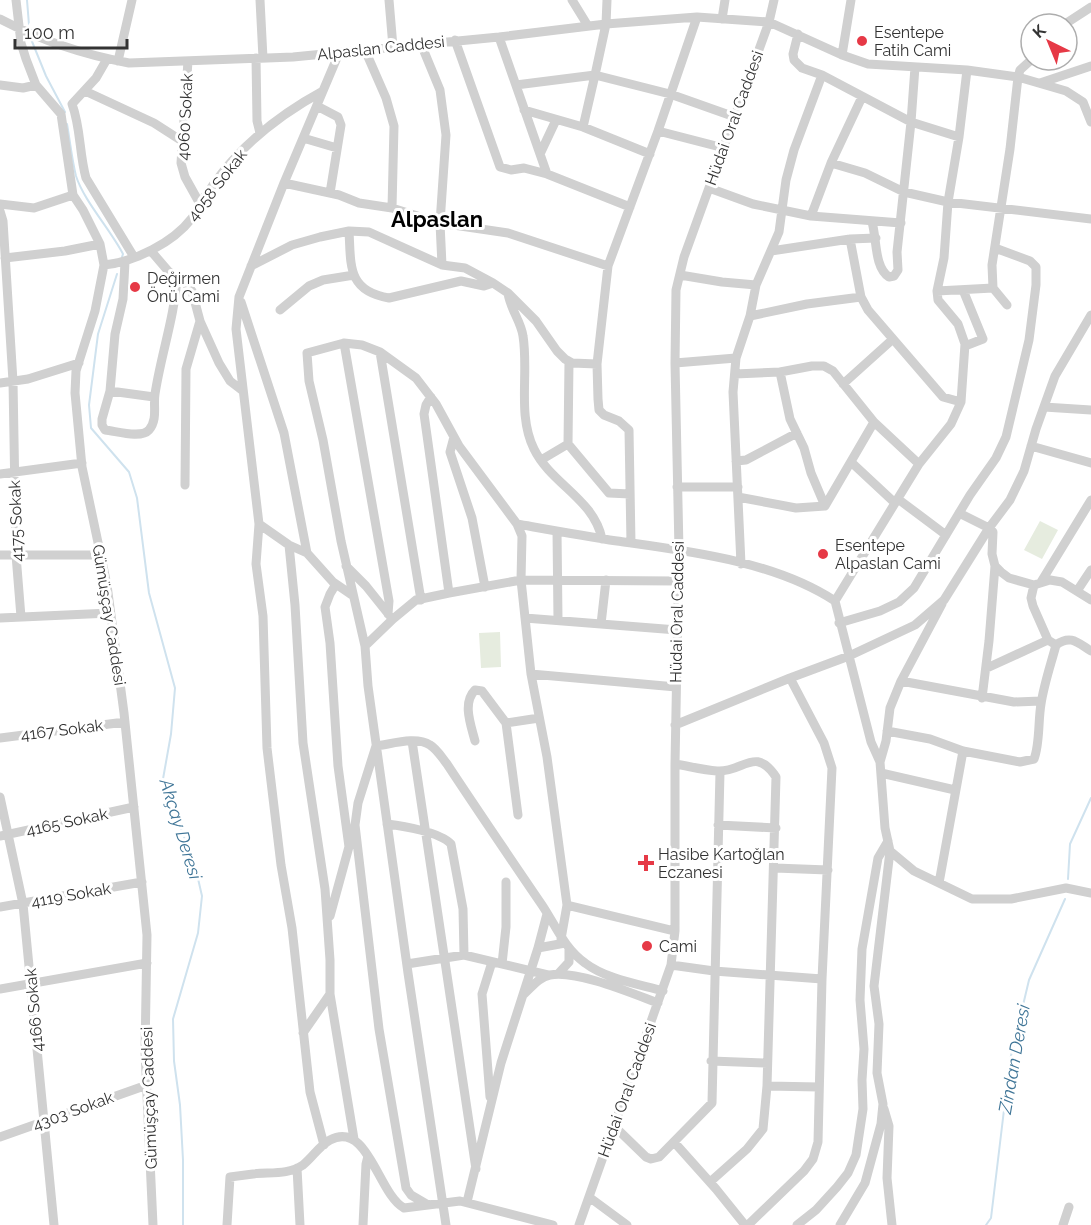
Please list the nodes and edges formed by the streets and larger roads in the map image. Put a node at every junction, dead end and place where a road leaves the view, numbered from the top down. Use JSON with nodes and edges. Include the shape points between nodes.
{"nodes":[{"id":1,"x":16,"y":0,"type":"edge"},
{"id":2,"x":132,"y":0,"type":"edge"},
{"id":3,"x":260,"y":0,"type":"edge"},
{"id":4,"x":389,"y":0,"type":"edge"},
{"id":5,"x":572,"y":0,"type":"edge"},
{"id":6,"x":607,"y":0,"type":"edge"},
{"id":7,"x":725,"y":0,"type":"edge"},
{"id":8,"x":774,"y":0,"type":"edge"},
{"id":9,"x":851,"y":0,"type":"edge"},
{"id":10,"x":697,"y":17,"type":"junction"},
{"id":11,"x":0,"y":19,"type":"edge"},
{"id":12,"x":722,"y":19,"type":"junction"},
{"id":13,"x":769,"y":22,"type":"junction"},
{"id":14,"x":606,"y":24,"type":"junction"},
{"id":15,"x":588,"y":26,"type":"junction"},
{"id":16,"x":19,"y":29,"type":"junction"},
{"id":17,"x":798,"y":34,"type":"junction"},
{"id":18,"x":499,"y":37,"type":"junction"},
{"id":19,"x":455,"y":40,"type":"junction"},
{"id":20,"x":421,"y":44,"type":"junction"},
{"id":21,"x":393,"y":47,"type":"junction"},
{"id":22,"x":365,"y":50,"type":"junction"},
{"id":23,"x":339,"y":53,"type":"junction"},
{"id":24,"x":842,"y":55,"type":"junction"},
{"id":25,"x":259,"y":58,"type":"junction"},
{"id":26,"x":107,"y":59,"type":"junction"},
{"id":27,"x":118,"y":61,"type":"junction"},
{"id":28,"x":188,"y":61,"type":"junction"},
{"id":29,"x":1091,"y":66,"type":"edge"},
{"id":30,"x":915,"y":67,"type":"junction"},
{"id":31,"x":967,"y":70,"type":"junction"},
{"id":32,"x":1019,"y":72,"type":"edge"},
{"id":33,"x":596,"y":75,"type":"junction"},
{"id":34,"x":822,"y":75,"type":"junction"},
{"id":35,"x":1018,"y":77,"type":"junction"},
{"id":36,"x":1040,"y":83,"type":"junction"},
{"id":37,"x":0,"y":85,"type":"edge"},
{"id":38,"x":36,"y":85,"type":"junction"},
{"id":39,"x":516,"y":85,"type":"junction"},
{"id":40,"x":85,"y":91,"type":"junction"},
{"id":41,"x":323,"y":91,"type":"junction"},
{"id":42,"x":670,"y":94,"type":"junction"},
{"id":43,"x":862,"y":97,"type":"junction"},
{"id":44,"x":316,"y":106,"type":"junction"},
{"id":45,"x":524,"y":110,"type":"junction"},
{"id":46,"x":735,"y":117,"type":"junction"},
{"id":47,"x":556,"y":120,"type":"junction"},
{"id":48,"x":911,"y":122,"type":"junction"},
{"id":49,"x":1091,"y":122,"type":"edge"},
{"id":50,"x":583,"y":127,"type":"junction"},
{"id":51,"x":658,"y":131,"type":"junction"},
{"id":52,"x":260,"y":133,"type":"junction"},
{"id":53,"x":959,"y":137,"type":"junction"},
{"id":54,"x":303,"y":138,"type":"junction"},
{"id":55,"x":182,"y":141,"type":"junction"},
{"id":56,"x":338,"y":148,"type":"junction"},
{"id":57,"x":724,"y":148,"type":"junction"},
{"id":58,"x":540,"y":154,"type":"junction"},
{"id":59,"x":650,"y":154,"type":"junction"},
{"id":60,"x":831,"y":163,"type":"junction"},
{"id":61,"x":547,"y":174,"type":"junction"},
{"id":62,"x":284,"y":183,"type":"junction"},
{"id":63,"x":709,"y":188,"type":"junction"},
{"id":64,"x":904,"y":192,"type":"junction"},
{"id":65,"x":330,"y":193,"type":"junction"},
{"id":66,"x":73,"y":195,"type":"junction"},
{"id":67,"x":948,"y":202,"type":"junction"},
{"id":68,"x":0,"y":204,"type":"edge"},
{"id":69,"x":200,"y":204,"type":"junction"},
{"id":70,"x":630,"y":207,"type":"junction"},
{"id":71,"x":392,"y":208,"type":"junction"},
{"id":72,"x":1001,"y":208,"type":"junction"},
{"id":73,"x":0,"y":211,"type":"edge"},
{"id":74,"x":781,"y":211,"type":"junction"},
{"id":75,"x":811,"y":216,"type":"junction"},
{"id":76,"x":1091,"y":219,"type":"edge"},
{"id":77,"x":872,"y":222,"type":"junction"},
{"id":78,"x":440,"y":223,"type":"junction"},
{"id":79,"x":901,"y":223,"type":"junction"},
{"id":80,"x":350,"y":231,"type":"junction"},
{"id":81,"x":876,"y":238,"type":"junction"},
{"id":82,"x":850,"y":239,"type":"junction"},
{"id":83,"x":100,"y":244,"type":"junction"},
{"id":84,"x":995,"y":248,"type":"junction"},
{"id":85,"x":151,"y":251,"type":"junction"},
{"id":86,"x":771,"y":251,"type":"junction"},
{"id":87,"x":134,"y":257,"type":"junction"},
{"id":88,"x":5,"y":258,"type":"junction"},
{"id":89,"x":125,"y":262,"type":"junction"},
{"id":90,"x":104,"y":265,"type":"junction"},
{"id":91,"x":442,"y":265,"type":"junction"},
{"id":92,"x":250,"y":266,"type":"junction"},
{"id":93,"x":608,"y":266,"type":"junction"},
{"id":94,"x":354,"y":275,"type":"junction"},
{"id":95,"x":680,"y":275,"type":"junction"},
{"id":96,"x":177,"y":276,"type":"junction"},
{"id":97,"x":493,"y":283,"type":"junction"},
{"id":98,"x":756,"y":285,"type":"junction"},
{"id":99,"x":3,"y":286,"type":"edge"},
{"id":100,"x":993,"y":288,"type":"junction"},
{"id":101,"x":963,"y":290,"type":"junction"},
{"id":102,"x":937,"y":291,"type":"junction"},
{"id":103,"x":508,"y":293,"type":"junction"},
{"id":104,"x":239,"y":297,"type":"junction"},
{"id":105,"x":861,"y":297,"type":"junction"},
{"id":106,"x":1007,"y":305,"type":"dead end"},
{"id":107,"x":280,"y":310,"type":"dead end"},
{"id":108,"x":1091,"y":315,"type":"edge"},
{"id":109,"x":750,"y":316,"type":"junction"},
{"id":110,"x":200,"y":321,"type":"junction"},
{"id":111,"x":893,"y":339,"type":"junction"},
{"id":112,"x":344,"y":343,"type":"junction"},
{"id":113,"x":965,"y":346,"type":"junction"},
{"id":114,"x":380,"y":352,"type":"junction"},
{"id":115,"x":736,"y":358,"type":"junction"},
{"id":116,"x":569,"y":362,"type":"junction"},
{"id":117,"x":79,"y":363,"type":"junction"},
{"id":118,"x":675,"y":363,"type":"junction"},
{"id":119,"x":597,"y":364,"type":"junction"},
{"id":120,"x":780,"y":372,"type":"junction"},
{"id":121,"x":735,"y":374,"type":"junction"},
{"id":122,"x":13,"y":381,"type":"junction"},
{"id":123,"x":0,"y":383,"type":"edge"},
{"id":124,"x":843,"y":384,"type":"junction"},
{"id":125,"x":110,"y":391,"type":"junction"},
{"id":126,"x":243,"y":391,"type":"junction"},
{"id":127,"x":154,"y":397,"type":"junction"},
{"id":128,"x":431,"y":397,"type":"junction"},
{"id":129,"x":961,"y":402,"type":"junction"},
{"id":130,"x":1044,"y":407,"type":"junction"},
{"id":131,"x":1091,"y":410,"type":"edge"},
{"id":132,"x":874,"y":422,"type":"junction"},
{"id":133,"x":797,"y":433,"type":"junction"},
{"id":134,"x":454,"y":438,"type":"junction"},
{"id":135,"x":568,"y":444,"type":"junction"},
{"id":136,"x":1031,"y":446,"type":"junction"},
{"id":137,"x":541,"y":460,"type":"junction"},
{"id":138,"x":736,"y":461,"type":"junction"},
{"id":139,"x":851,"y":462,"type":"junction"},
{"id":140,"x":82,"y":463,"type":"junction"},
{"id":141,"x":1091,"y":463,"type":"edge"},
{"id":142,"x":919,"y":464,"type":"junction"},
{"id":143,"x":14,"y":471,"type":"junction"},
{"id":144,"x":0,"y":474,"type":"edge"},
{"id":145,"x":185,"y":485,"type":"dead end"},
{"id":146,"x":677,"y":487,"type":"junction"},
{"id":147,"x":738,"y":492,"type":"junction"},
{"id":148,"x":630,"y":494,"type":"junction"},
{"id":149,"x":1091,"y":500,"type":"edge"},
{"id":150,"x":896,"y":501,"type":"junction"},
{"id":151,"x":825,"y":506,"type":"junction"},
{"id":152,"x":959,"y":513,"type":"junction"},
{"id":153,"x":259,"y":524,"type":"junction"},
{"id":154,"x":518,"y":524,"type":"junction"},
{"id":155,"x":989,"y":528,"type":"junction"},
{"id":156,"x":557,"y":531,"type":"junction"},
{"id":157,"x":946,"y":536,"type":"junction"},
{"id":158,"x":602,"y":539,"type":"junction"},
{"id":159,"x":631,"y":543,"type":"junction"},
{"id":160,"x":290,"y":545,"type":"junction"},
{"id":161,"x":679,"y":550,"type":"junction"},
{"id":162,"x":307,"y":553,"type":"junction"},
{"id":163,"x":0,"y":555,"type":"edge"},
{"id":164,"x":16,"y":555,"type":"junction"},
{"id":165,"x":101,"y":555,"type":"junction"},
{"id":166,"x":741,"y":564,"type":"junction"},
{"id":167,"x":346,"y":566,"type":"junction"},
{"id":168,"x":995,"y":566,"type":"junction"},
{"id":169,"x":1091,"y":570,"type":"edge"},
{"id":170,"x":521,"y":580,"type":"junction"},
{"id":171,"x":558,"y":580,"type":"junction"},
{"id":172,"x":606,"y":580,"type":"junction"},
{"id":173,"x":677,"y":581,"type":"junction"},
{"id":174,"x":336,"y":584,"type":"junction"},
{"id":175,"x":1037,"y":584,"type":"junction"},
{"id":176,"x":485,"y":586,"type":"junction"},
{"id":177,"x":1077,"y":591,"type":"junction"},
{"id":178,"x":449,"y":593,"type":"junction"},
{"id":179,"x":352,"y":595,"type":"junction"},
{"id":180,"x":421,"y":600,"type":"junction"},
{"id":181,"x":944,"y":600,"type":"junction"},
{"id":182,"x":1091,"y":600,"type":"edge"},
{"id":183,"x":835,"y":601,"type":"junction"},
{"id":184,"x":110,"y":613,"type":"junction"},
{"id":185,"x":390,"y":616,"type":"junction"},
{"id":186,"x":21,"y":617,"type":"junction"},
{"id":187,"x":0,"y":618,"type":"edge"},
{"id":188,"x":525,"y":618,"type":"junction"},
{"id":189,"x":558,"y":620,"type":"junction"},
{"id":190,"x":839,"y":623,"type":"junction"},
{"id":191,"x":601,"y":624,"type":"junction"},
{"id":192,"x":677,"y":630,"type":"junction"},
{"id":193,"x":1052,"y":642,"type":"junction"},
{"id":194,"x":365,"y":646,"type":"junction"},
{"id":195,"x":1091,"y":651,"type":"edge"},
{"id":196,"x":849,"y":656,"type":"junction"},
{"id":197,"x":987,"y":668,"type":"junction"},
{"id":198,"x":531,"y":674,"type":"junction"},
{"id":199,"x":790,"y":678,"type":"junction"},
{"id":200,"x":901,"y":681,"type":"junction"},
{"id":201,"x":676,"y":687,"type":"junction"},
{"id":202,"x":982,"y":698,"type":"junction"},
{"id":203,"x":1041,"y":701,"type":"junction"},
{"id":204,"x":539,"y":718,"type":"junction"},
{"id":205,"x":125,"y":722,"type":"junction"},
{"id":206,"x":506,"y":723,"type":"junction"},
{"id":207,"x":675,"y":725,"type":"junction"},
{"id":208,"x":887,"y":731,"type":"junction"},
{"id":209,"x":0,"y":738,"type":"edge"},
{"id":210,"x":412,"y":741,"type":"junction"},
{"id":211,"x":475,"y":741,"type":"dead end"},
{"id":212,"x":376,"y":746,"type":"junction"},
{"id":213,"x":963,"y":752,"type":"junction"},
{"id":214,"x":880,"y":762,"type":"junction"},
{"id":215,"x":675,"y":764,"type":"junction"},
{"id":216,"x":720,"y":772,"type":"junction"},
{"id":217,"x":881,"y":773,"type":"junction"},
{"id":218,"x":955,"y":790,"type":"junction"},
{"id":219,"x":0,"y":796,"type":"edge"},
{"id":220,"x":134,"y":807,"type":"junction"},
{"id":221,"x":518,"y":815,"type":"dead end"},
{"id":222,"x":387,"y":824,"type":"junction"},
{"id":223,"x":355,"y":825,"type":"junction"},
{"id":224,"x":718,"y":825,"type":"junction"},
{"id":225,"x":776,"y":828,"type":"junction"},
{"id":226,"x":425,"y":833,"type":"junction"},
{"id":227,"x":4,"y":835,"type":"edge"},
{"id":228,"x":888,"y":841,"type":"junction"},
{"id":229,"x":349,"y":847,"type":"junction"},
{"id":230,"x":890,"y":851,"type":"junction"},
{"id":231,"x":775,"y":868,"type":"junction"},
{"id":232,"x":828,"y":870,"type":"junction"},
{"id":233,"x":142,"y":882,"type":"junction"},
{"id":234,"x":506,"y":882,"type":"dead end"},
{"id":235,"x":939,"y":883,"type":"junction"},
{"id":236,"x":1091,"y":893,"type":"edge"},
{"id":237,"x":23,"y":904,"type":"junction"},
{"id":238,"x":567,"y":904,"type":"junction"},
{"id":239,"x":0,"y":907,"type":"edge"},
{"id":240,"x":547,"y":914,"type":"junction"},
{"id":241,"x":328,"y":924,"type":"junction"},
{"id":242,"x":675,"y":931,"type":"junction"},
{"id":243,"x":565,"y":944,"type":"junction"},
{"id":244,"x":538,"y":948,"type":"junction"},
{"id":245,"x":464,"y":955,"type":"junction"},
{"id":246,"x":443,"y":957,"type":"junction"},
{"id":247,"x":492,"y":962,"type":"junction"},
{"id":248,"x":147,"y":963,"type":"junction"},
{"id":249,"x":407,"y":964,"type":"junction"},
{"id":250,"x":502,"y":964,"type":"junction"},
{"id":251,"x":671,"y":965,"type":"junction"},
{"id":252,"x":531,"y":969,"type":"junction"},
{"id":253,"x":714,"y":971,"type":"junction"},
{"id":254,"x":553,"y":975,"type":"junction"},
{"id":255,"x":769,"y":975,"type":"junction"},
{"id":256,"x":822,"y":979,"type":"junction"},
{"id":257,"x":32,"y":982,"type":"junction"},
{"id":258,"x":0,"y":989,"type":"edge"},
{"id":259,"x":663,"y":991,"type":"junction"},
{"id":260,"x":330,"y":994,"type":"junction"},
{"id":261,"x":523,"y":996,"type":"junction"},
{"id":262,"x":658,"y":1003,"type":"junction"},
{"id":263,"x":303,"y":1033,"type":"junction"},
{"id":264,"x":711,"y":1061,"type":"junction"},
{"id":265,"x":767,"y":1063,"type":"junction"},
{"id":266,"x":147,"y":1084,"type":"junction"},
{"id":267,"x":767,"y":1086,"type":"junction"},
{"id":268,"x":819,"y":1087,"type":"junction"},
{"id":269,"x":883,"y":1104,"type":"junction"},
{"id":270,"x":491,"y":1105,"type":"junction"},
{"id":271,"x":44,"y":1122,"type":"junction"},
{"id":272,"x":614,"y":1125,"type":"junction"},
{"id":273,"x":0,"y":1137,"type":"edge"},
{"id":274,"x":354,"y":1139,"type":"junction"},
{"id":275,"x":674,"y":1142,"type":"junction"},
{"id":276,"x":324,"y":1145,"type":"junction"},
{"id":277,"x":368,"y":1156,"type":"junction"},
{"id":278,"x":297,"y":1168,"type":"junction"},
{"id":279,"x":476,"y":1170,"type":"junction"},
{"id":280,"x":710,"y":1182,"type":"junction"},
{"id":281,"x":589,"y":1197,"type":"junction"},
{"id":282,"x":467,"y":1202,"type":"junction"},
{"id":283,"x":441,"y":1203,"type":"junction"},
{"id":284,"x":428,"y":1205,"type":"junction"},
{"id":285,"x":1069,"y":1207,"type":"dead end"},
{"id":286,"x":54,"y":1225,"type":"edge"},
{"id":287,"x":153,"y":1225,"type":"edge"},
{"id":288,"x":226,"y":1225,"type":"edge"},
{"id":289,"x":300,"y":1225,"type":"edge"},
{"id":290,"x":363,"y":1225,"type":"edge"},
{"id":291,"x":446,"y":1225,"type":"edge"},
{"id":292,"x":553,"y":1225,"type":"edge"},
{"id":293,"x":579,"y":1225,"type":"edge"},
{"id":294,"x":627,"y":1225,"type":"edge"},
{"id":295,"x":747,"y":1225,"type":"edge"},
{"id":296,"x":798,"y":1225,"type":"edge"},
{"id":297,"x":840,"y":1225,"type":"edge"},
{"id":298,"x":892,"y":1225,"type":"edge"},
{"id":299,"x":1063,"y":1225,"type":"edge"}],
"edges":[{"from":1,"to":16,"type":"street","name":"Gümüşçay Caddesi"},
{"from":2,"to":27,"type":"street"},
{"from":3,"to":25,"type":"street"},
{"from":4,"to":21,"type":"street"},
{"from":5,"to":15,"type":"street"},
{"from":6,"to":14,"type":"street"},
{"from":7,"to":12,"type":"street"},
{"from":8,"to":13,"type":"street","name":"Hüdai Oral Caddesi"},
{"from":9,"to":24,"type":"street"},
{"from":10,"to":12,"type":"street","name":"Alpaslan Caddesi"},
{"from":10,"to":14,"type":"street","name":"Alpaslan Caddesi"},
{"from":10,"to":42,"type":"street"},
{"from":11,"to":16,"type":"street","name":"Alpaslan Caddesi"},
{"from":12,"to":13,"type":"street","name":"Alpaslan Caddesi"},
{"from":13,"to":17,"type":"street","name":"Alpaslan Caddesi"},
{"from":13,"to":46,"type":"street","name":"Hüdai Oral Caddesi"},
{"from":14,"to":15,"type":"street","name":"Alpaslan Caddesi"},
{"from":14,"to":33,"type":"street"},
{"from":15,"to":18,"type":"street","name":"Alpaslan Caddesi"},
{"from":16,"to":26,"type":"street","name":"Alpaslan Caddesi"},
{"from":16,"to":38,"type":"street","name":"Gümüşçay Caddesi"},
{"from":17,"to":24,"type":"street","name":"Alpaslan Caddesi"},
{"from":17,"to":34,"type":"street","via":[[794,60],[802,68]]},
{"from":18,"to":19,"type":"street","name":"Alpaslan Caddesi"},
{"from":18,"to":39,"type":"street"},
{"from":19,"to":20,"type":"street","name":"Alpaslan Caddesi"},
{"from":19,"to":61,"type":"street","via":[[500,167]]},
{"from":20,"to":21,"type":"street","name":"Alpaslan Caddesi"},
{"from":20,"to":78,"type":"street","via":[[440,90],[444,112]]},
{"from":21,"to":22,"type":"street","name":"Alpaslan Caddesi"},
{"from":22,"to":23,"type":"street","name":"Alpaslan Caddesi"},
{"from":22,"to":71,"type":"street","via":[[394,126]]},
{"from":23,"to":25,"type":"street","name":"Alpaslan Caddesi"},
{"from":23,"to":41,"type":"street"},
{"from":24,"to":30,"type":"street","name":"Alpaslan Caddesi","via":[[868,64]]},
{"from":25,"to":28,"type":"street","name":"Alpaslan Caddesi"},
{"from":25,"to":52,"type":"street"},
{"from":26,"to":27,"type":"street","name":"Alpaslan Caddesi"},
{"from":26,"to":40,"type":"street"},
{"from":27,"to":28,"type":"street","name":"Alpaslan Caddesi"},
{"from":28,"to":55,"type":"street","name":"4060 Sokak"},
{"from":29,"to":36,"type":"street"},
{"from":30,"to":31,"type":"street","name":"Alpaslan Caddesi"},
{"from":30,"to":48,"type":"street"},
{"from":31,"to":35,"type":"street","name":"Alpaslan Caddesi"},
{"from":31,"to":53,"type":"street"},
{"from":32,"to":35,"type":"street"},
{"from":33,"to":39,"type":"street"},
{"from":33,"to":42,"type":"street"},
{"from":33,"to":50,"type":"street"},
{"from":34,"to":43,"type":"street"},
{"from":34,"to":74,"type":"street","via":[[794,150]]},
{"from":35,"to":36,"type":"street","name":"Alpaslan Caddesi"},
{"from":35,"to":72,"type":"street"},
{"from":36,"to":49,"type":"street","name":"Alpaslan Caddesi","via":[[1066,91],[1083,102]]},
{"from":37,"to":38,"type":"street"},
{"from":38,"to":66,"type":"street","name":"Gümüşçay Caddesi","via":[[61,114]]},
{"from":39,"to":45,"type":"street"},
{"from":40,"to":55,"type":"street","via":[[154,123]]},
{"from":40,"to":87,"type":"street","via":[[72,104],[86,178]]},
{"from":41,"to":44,"type":"street"},
{"from":41,"to":52,"type":"street","name":"4058 Sokak","via":[[286,112]]},
{"from":42,"to":46,"type":"street"},
{"from":42,"to":51,"type":"street"},
{"from":43,"to":48,"type":"street"},
{"from":43,"to":60,"type":"street"},
{"from":44,"to":54,"type":"street"},
{"from":44,"to":56,"type":"street","via":[[338,117]]},
{"from":45,"to":47,"type":"street"},
{"from":45,"to":58,"type":"street"},
{"from":46,"to":57,"type":"street","name":"Hüdai Oral Caddesi"},
{"from":47,"to":50,"type":"street"},
{"from":47,"to":58,"type":"street"},
{"from":48,"to":53,"type":"street"},
{"from":48,"to":64,"type":"street"},
{"from":50,"to":59,"type":"street"},
{"from":51,"to":57,"type":"street"},
{"from":51,"to":59,"type":"street"},
{"from":52,"to":69,"type":"street","name":"4058 Sokak","via":[[231,162]]},
{"from":53,"to":67,"type":"street"},
{"from":54,"to":56,"type":"street"},
{"from":54,"to":62,"type":"street"},
{"from":55,"to":69,"type":"street","name":"4060 Sokak","via":[[181,163]]},
{"from":56,"to":65,"type":"street"},
{"from":57,"to":63,"type":"street","name":"Hüdai Oral Caddesi"},
{"from":58,"to":61,"type":"street"},
{"from":59,"to":70,"type":"street"},
{"from":60,"to":64,"type":"street","via":[[865,173]]},
{"from":60,"to":75,"type":"street"},
{"from":61,"to":70,"type":"street"},
{"from":62,"to":65,"type":"street"},
{"from":62,"to":92,"type":"street"},
{"from":63,"to":74,"type":"street"},
{"from":63,"to":95,"type":"street","name":"Hüdai Oral Caddesi"},
{"from":64,"to":67,"type":"street"},
{"from":64,"to":79,"type":"street"},
{"from":65,"to":71,"type":"street"},
{"from":66,"to":68,"type":"street","via":[[34,208]]},
{"from":66,"to":83,"type":"street","name":"Gümüşçay Caddesi"},
{"from":67,"to":72,"type":"street"},
{"from":67,"to":102,"type":"street"},
{"from":69,"to":85,"type":"street","name":"4058 Sokak","via":[[192,219]]},
{"from":70,"to":93,"type":"street"},
{"from":71,"to":78,"type":"street"},
{"from":72,"to":76,"type":"street"},
{"from":72,"to":84,"type":"street"},
{"from":73,"to":88,"type":"street","name":"4175 Sokak"},
{"from":74,"to":75,"type":"street"},
{"from":74,"to":86,"type":"street"},
{"from":75,"to":77,"type":"street"},
{"from":77,"to":79,"type":"street"},
{"from":77,"to":81,"type":"street"},
{"from":78,"to":91,"type":"street"},
{"from":78,"to":93,"type":"street","via":[[508,233]]},
{"from":79,"to":81,"type":"street","via":[[898,270],[894,276],[889,277],[879,267]]},
{"from":80,"to":91,"type":"street","via":[[369,232]]},
{"from":80,"to":92,"type":"street","via":[[292,245]]},
{"from":80,"to":94,"type":"street"},
{"from":81,"to":82,"type":"street"},
{"from":82,"to":86,"type":"street"},
{"from":82,"to":105,"type":"street"},
{"from":83,"to":88,"type":"street"},
{"from":83,"to":90,"type":"street","name":"Gümüşçay Caddesi"},
{"from":84,"to":100,"type":"street"},
{"from":84,"to":152,"type":"street","via":[[1036,267],[1033,312],[1006,437]]},
{"from":85,"to":87,"type":"street","name":"4058 Sokak"},
{"from":85,"to":96,"type":"street"},
{"from":86,"to":98,"type":"street"},
{"from":87,"to":89,"type":"street","name":"4058 Sokak"},
{"from":88,"to":99,"type":"street","name":"4175 Sokak"},
{"from":89,"to":90,"type":"street","name":"4058 Sokak"},
{"from":89,"to":125,"type":"street"},
{"from":90,"to":117,"type":"street","name":"Gümüşçay Caddesi"},
{"from":91,"to":97,"type":"street","via":[[465,268]]},
{"from":92,"to":104,"type":"street"},
{"from":93,"to":119,"type":"street"},
{"from":94,"to":97,"type":"street","via":[[369,293],[389,298],[461,281],[484,286]]},
{"from":94,"to":107,"type":"street","via":[[309,286]]},
{"from":95,"to":98,"type":"street"},
{"from":95,"to":118,"type":"street","name":"Hüdai Oral Caddesi","via":[[676,290]]},
{"from":96,"to":110,"type":"street","via":[[192,291]]},
{"from":96,"to":127,"type":"street"},
{"from":97,"to":103,"type":"street"},
{"from":98,"to":109,"type":"street"},
{"from":99,"to":122,"type":"street","name":"4175 Sokak"},
{"from":100,"to":101,"type":"street"},
{"from":100,"to":106,"type":"street"},
{"from":101,"to":102,"type":"street"},
{"from":101,"to":113,"type":"street","via":[[983,339]]},
{"from":102,"to":113,"type":"street","via":[[938,300],[958,324]]},
{"from":103,"to":116,"type":"street"},
{"from":103,"to":137,"type":"street","via":[[523,336],[526,429]]},
{"from":104,"to":126,"type":"street","via":[[236,329]]},
{"from":104,"to":162,"type":"street","via":[[284,433]]},
{"from":105,"to":109,"type":"street"},
{"from":105,"to":111,"type":"street"},
{"from":108,"to":130,"type":"street","via":[[1055,376]]},
{"from":109,"to":115,"type":"street"},
{"from":110,"to":126,"type":"street","via":[[230,381]]},
{"from":110,"to":145,"type":"street","via":[[186,369]]},
{"from":111,"to":124,"type":"street"},
{"from":111,"to":129,"type":"street","via":[[943,397]]},
{"from":112,"to":114,"type":"street"},
{"from":112,"to":167,"type":"street","via":[[307,353],[309,381]]},
{"from":112,"to":185,"type":"street"},
{"from":113,"to":129,"type":"street"},
{"from":114,"to":128,"type":"street","via":[[416,378]]},
{"from":114,"to":180,"type":"street"},
{"from":115,"to":118,"type":"street"},
{"from":115,"to":121,"type":"street"},
{"from":116,"to":119,"type":"street"},
{"from":116,"to":135,"type":"street"},
{"from":117,"to":122,"type":"street"},
{"from":117,"to":140,"type":"street","name":"Gümüşçay Caddesi","via":[[75,393]]},
{"from":118,"to":146,"type":"street","name":"Hüdai Oral Caddesi"},
{"from":119,"to":148,"type":"street","via":[[599,410],[629,430]]},
{"from":120,"to":121,"type":"street"},
{"from":120,"to":124,"type":"street","via":[[824,366]]},
{"from":120,"to":133,"type":"street"},
{"from":121,"to":138,"type":"street"},
{"from":122,"to":123,"type":"street"},
{"from":122,"to":143,"type":"street","name":"4175 Sokak"},
{"from":124,"to":132,"type":"street"},
{"from":125,"to":127,"type":"street"},
{"from":125,"to":127,"type":"street","via":[[102,419],[105,430],[144,433],[150,429],[155,417]]},
{"from":126,"to":153,"type":"street"},
{"from":128,"to":134,"type":"street"},
{"from":128,"to":178,"type":"street","via":[[424,414]]},
{"from":129,"to":142,"type":"street","via":[[951,424]]},
{"from":130,"to":131,"type":"street"},
{"from":130,"to":136,"type":"street"},
{"from":132,"to":139,"type":"street"},
{"from":132,"to":142,"type":"street"},
{"from":133,"to":138,"type":"street","via":[[746,460]]},
{"from":133,"to":151,"type":"street"},
{"from":134,"to":154,"type":"street"},
{"from":134,"to":176,"type":"street","via":[[450,452],[472,518]]},
{"from":135,"to":137,"type":"street"},
{"from":135,"to":148,"type":"street","via":[[609,494]]},
{"from":136,"to":141,"type":"street"},
{"from":136,"to":155,"type":"street","via":[[1010,500]]},
{"from":137,"to":158,"type":"street","via":[[588,508],[599,523]]},
{"from":138,"to":147,"type":"street"},
{"from":139,"to":150,"type":"street"},
{"from":139,"to":151,"type":"street"},
{"from":140,"to":143,"type":"street"},
{"from":140,"to":165,"type":"street","name":"Gümüşçay Caddesi"},
{"from":142,"to":150,"type":"street"},
{"from":143,"to":144,"type":"street"},
{"from":143,"to":164,"type":"street","name":"4175 Sokak"},
{"from":146,"to":147,"type":"street"},
{"from":146,"to":161,"type":"street","name":"Hüdai Oral Caddesi"},
{"from":147,"to":151,"type":"street","via":[[796,508]]},
{"from":147,"to":166,"type":"street"},
{"from":148,"to":159,"type":"street"},
{"from":149,"to":175,"type":"street"},
{"from":150,"to":157,"type":"street"},
{"from":150,"to":183,"type":"street"},
{"from":152,"to":155,"type":"street"},
{"from":152,"to":157,"type":"street"},
{"from":153,"to":160,"type":"street"},
{"from":153,"to":263,"type":"street","via":[[256,564],[263,616],[267,748]]},
{"from":154,"to":156,"type":"street"},
{"from":154,"to":170,"type":"street","via":[[522,536]]},
{"from":155,"to":168,"type":"street","via":[[993,532]]},
{"from":155,"to":181,"type":"street"},
{"from":156,"to":158,"type":"street"},
{"from":156,"to":171,"type":"street"},
{"from":157,"to":190,"type":"street","via":[[914,588],[899,602]]},
{"from":158,"to":159,"type":"street"},
{"from":159,"to":161,"type":"street"},
{"from":160,"to":162,"type":"street"},
{"from":160,"to":241,"type":"street","via":[[303,742]]},
{"from":161,"to":166,"type":"street"},
{"from":161,"to":173,"type":"street","name":"Hüdai Oral Caddesi"},
{"from":162,"to":174,"type":"street"},
{"from":163,"to":164,"type":"street"},
{"from":164,"to":165,"type":"street"},
{"from":164,"to":186,"type":"street","name":"4175 Sokak"},
{"from":165,"to":184,"type":"street","name":"Gümüşçay Caddesi"},
{"from":166,"to":183,"type":"street","via":[[798,581]]},
{"from":167,"to":179,"type":"street"},
{"from":167,"to":185,"type":"street"},
{"from":168,"to":175,"type":"street","via":[[1009,578]]},
{"from":168,"to":197,"type":"street"},
{"from":169,"to":177,"type":"street"},
{"from":170,"to":171,"type":"street"},
{"from":170,"to":176,"type":"street"},
{"from":170,"to":188,"type":"street"},
{"from":171,"to":172,"type":"street"},
{"from":171,"to":189,"type":"street"},
{"from":172,"to":173,"type":"street"},
{"from":172,"to":191,"type":"street"},
{"from":173,"to":192,"type":"street","name":"Hüdai Oral Caddesi"},
{"from":174,"to":179,"type":"street"},
{"from":174,"to":229,"type":"street","via":[[326,607],[338,766]]},
{"from":175,"to":177,"type":"street","via":[[1062,582]]},
{"from":175,"to":193,"type":"street","via":[[1031,598],[1033,606]]},
{"from":176,"to":178,"type":"street"},
{"from":177,"to":182,"type":"street"},
{"from":178,"to":180,"type":"street"},
{"from":179,"to":194,"type":"street"},
{"from":180,"to":185,"type":"street"},
{"from":181,"to":196,"type":"street","via":[[915,626]]},
{"from":181,"to":200,"type":"street"},
{"from":183,"to":190,"type":"street"},
{"from":184,"to":186,"type":"street"},
{"from":184,"to":205,"type":"street","name":"Gümüşçay Caddesi"},
{"from":185,"to":194,"type":"street"},
{"from":186,"to":187,"type":"street"},
{"from":188,"to":189,"type":"street"},
{"from":188,"to":198,"type":"street"},
{"from":189,"to":191,"type":"street"},
{"from":190,"to":196,"type":"street"},
{"from":191,"to":192,"type":"street"},
{"from":192,"to":201,"type":"street","name":"Hüdai Oral Caddesi"},
{"from":193,"to":195,"type":"street","via":[[1072,639]]},
{"from":193,"to":197,"type":"street"},
{"from":193,"to":203,"type":"street"},
{"from":194,"to":212,"type":"street"},
{"from":196,"to":199,"type":"street"},
{"from":196,"to":214,"type":"street","via":[[871,742]]},
{"from":197,"to":202,"type":"street"},
{"from":198,"to":201,"type":"street"},
{"from":198,"to":204,"type":"street"},
{"from":199,"to":207,"type":"street"},
{"from":199,"to":232,"type":"street","via":[[824,743],[832,768]]},
{"from":200,"to":202,"type":"street"},
{"from":200,"to":208,"type":"street","via":[[890,708]]},
{"from":201,"to":207,"type":"street","name":"Hüdai Oral Caddesi"},
{"from":202,"to":203,"type":"street"},
{"from":203,"to":213,"type":"street","via":[[1034,759],[1020,762]]},
{"from":204,"to":206,"type":"street"},
{"from":204,"to":238,"type":"street"},
{"from":205,"to":209,"type":"street","name":"4167 Sokak"},
{"from":205,"to":220,"type":"street","name":"Gümüşçay Caddesi"},
{"from":206,"to":211,"type":"street","via":[[482,691],[475,690],[468,708]]},
{"from":206,"to":221,"type":"street"},
{"from":207,"to":215,"type":"street","name":"Hüdai Oral Caddesi"},
{"from":208,"to":213,"type":"street","via":[[930,739]]},
{"from":208,"to":214,"type":"street"},
{"from":210,"to":212,"type":"street"},
{"from":210,"to":226,"type":"street"},
{"from":210,"to":240,"type":"street","via":[[432,746],[447,764]]},
{"from":212,"to":222,"type":"street"},
{"from":212,"to":223,"type":"street"},
{"from":213,"to":218,"type":"street"},
{"from":214,"to":217,"type":"street"},
{"from":215,"to":216,"type":"street"},
{"from":215,"to":242,"type":"street","name":"Hüdai Oral Caddesi"},
{"from":216,"to":224,"type":"street"},
{"from":216,"to":225,"type":"street","via":[[753,760],[771,769],[776,777]]},
{"from":217,"to":218,"type":"street"},
{"from":217,"to":228,"type":"street"},
{"from":218,"to":235,"type":"street"},
{"from":219,"to":227,"type":"street","name":"4166 Sokak"},
{"from":220,"to":227,"type":"street","name":"4165 Sokak"},
{"from":220,"to":233,"type":"street","name":"Gümüşçay Caddesi"},
{"from":222,"to":226,"type":"street"},
{"from":222,"to":249,"type":"street"},
{"from":223,"to":229,"type":"street"},
{"from":223,"to":284,"type":"street","via":[[379,1029],[406,1188]]},
{"from":224,"to":225,"type":"street"},
{"from":224,"to":253,"type":"street"},
{"from":225,"to":231,"type":"street"},
{"from":226,"to":245,"type":"street","via":[[451,844],[463,909]]},
{"from":226,"to":246,"type":"street"},
{"from":227,"to":237,"type":"street","name":"4166 Sokak"},
{"from":228,"to":230,"type":"street"},
{"from":228,"to":296,"type":"street","via":[[878,858],[862,949],[863,1109],[856,1155],[837,1187]]},
{"from":229,"to":241,"type":"street"},
{"from":230,"to":235,"type":"street","via":[[914,871]]},
{"from":230,"to":269,"type":"street","via":[[874,986],[879,1024],[877,1073]]},
{"from":231,"to":232,"type":"street"},
{"from":231,"to":255,"type":"street"},
{"from":232,"to":256,"type":"street"},
{"from":233,"to":237,"type":"street","name":"4119 Sokak"},
{"from":233,"to":248,"type":"street","name":"Gümüşçay Caddesi"},
{"from":234,"to":250,"type":"street"},
{"from":235,"to":236,"type":"street","via":[[972,898],[1011,899],[1066,888]]},
{"from":237,"to":239,"type":"street","name":"4119 Sokak"},
{"from":237,"to":257,"type":"street","name":"4166 Sokak"},
{"from":238,"to":240,"type":"street"},
{"from":238,"to":242,"type":"street"},
{"from":238,"to":243,"type":"street"},
{"from":240,"to":243,"type":"street"},
{"from":240,"to":244,"type":"street"},
{"from":241,"to":260,"type":"street"},
{"from":242,"to":251,"type":"street","name":"Hüdai Oral Caddesi"},
{"from":243,"to":244,"type":"street"},
{"from":243,"to":254,"type":"street","via":[[569,962]]},
{"from":243,"to":259,"type":"street","via":[[587,965]]},
{"from":244,"to":252,"type":"street"},
{"from":245,"to":246,"type":"street"},
{"from":245,"to":247,"type":"street"},
{"from":246,"to":249,"type":"street"},
{"from":246,"to":279,"type":"street"},
{"from":247,"to":250,"type":"street"},
{"from":247,"to":270,"type":"street","via":[[482,994]]},
{"from":248,"to":257,"type":"street"},
{"from":248,"to":266,"type":"street","name":"Gümüşçay Caddesi"},
{"from":249,"to":283,"type":"street"},
{"from":250,"to":252,"type":"street"},
{"from":251,"to":253,"type":"street"},
{"from":251,"to":259,"type":"street","name":"Hüdai Oral Caddesi"},
{"from":252,"to":254,"type":"street"},
{"from":252,"to":261,"type":"street"},
{"from":253,"to":255,"type":"street"},
{"from":253,"to":264,"type":"street"},
{"from":254,"to":261,"type":"street","via":[[538,981]]},
{"from":254,"to":262,"type":"street","via":[[565,974],[611,986]]},
{"from":255,"to":256,"type":"street"},
{"from":255,"to":265,"type":"street"},
{"from":256,"to":268,"type":"street"},
{"from":257,"to":258,"type":"street"},
{"from":257,"to":271,"type":"street","name":"4166 Sokak"},
{"from":259,"to":262,"type":"street","name":"Hüdai Oral Caddesi"},
{"from":260,"to":263,"type":"street"},
{"from":260,"to":274,"type":"street"},
{"from":261,"to":270,"type":"street"},
{"from":262,"to":272,"type":"street","name":"Hüdai Oral Caddesi"},
{"from":263,"to":276,"type":"street","via":[[310,1092]]},
{"from":264,"to":265,"type":"street"},
{"from":264,"to":275,"type":"street","via":[[712,1103]]},
{"from":265,"to":267,"type":"street"},
{"from":266,"to":271,"type":"street","name":"4303 Sokak"},
{"from":266,"to":287,"type":"street","name":"Gümüşçay Caddesi"},
{"from":267,"to":268,"type":"street"},
{"from":267,"to":280,"type":"street","via":[[763,1129]]},
{"from":268,"to":295,"type":"street","via":[[818,1142],[813,1159]]},
{"from":269,"to":297,"type":"street","via":[[865,1183]]},
{"from":269,"to":298,"type":"street","via":[[889,1126],[887,1178]]},
{"from":270,"to":279,"type":"street"},
{"from":271,"to":273,"type":"street","name":"4303 Sokak"},
{"from":271,"to":286,"type":"street","name":"4166 Sokak"},
{"from":272,"to":275,"type":"street","via":[[651,1159]]},
{"from":272,"to":281,"type":"street","name":"Hüdai Oral Caddesi"},
{"from":274,"to":276,"type":"street","via":[[335,1138]]},
{"from":274,"to":277,"type":"street"},
{"from":275,"to":280,"type":"street"},
{"from":276,"to":278,"type":"street"},
{"from":277,"to":284,"type":"street","via":[[399,1205],[407,1209]]},
{"from":277,"to":290,"type":"street"},
{"from":278,"to":288,"type":"street","via":[[230,1177]]},
{"from":278,"to":289,"type":"street"},
{"from":279,"to":282,"type":"street"},
{"from":280,"to":295,"type":"street"},
{"from":281,"to":293,"type":"street","name":"Hüdai Oral Caddesi"},
{"from":281,"to":294,"type":"street"},
{"from":282,"to":283,"type":"street"},
{"from":282,"to":292,"type":"street"},
{"from":283,"to":284,"type":"street"},
{"from":283,"to":291,"type":"street"},
{"from":285,"to":299,"type":"street"}]}
